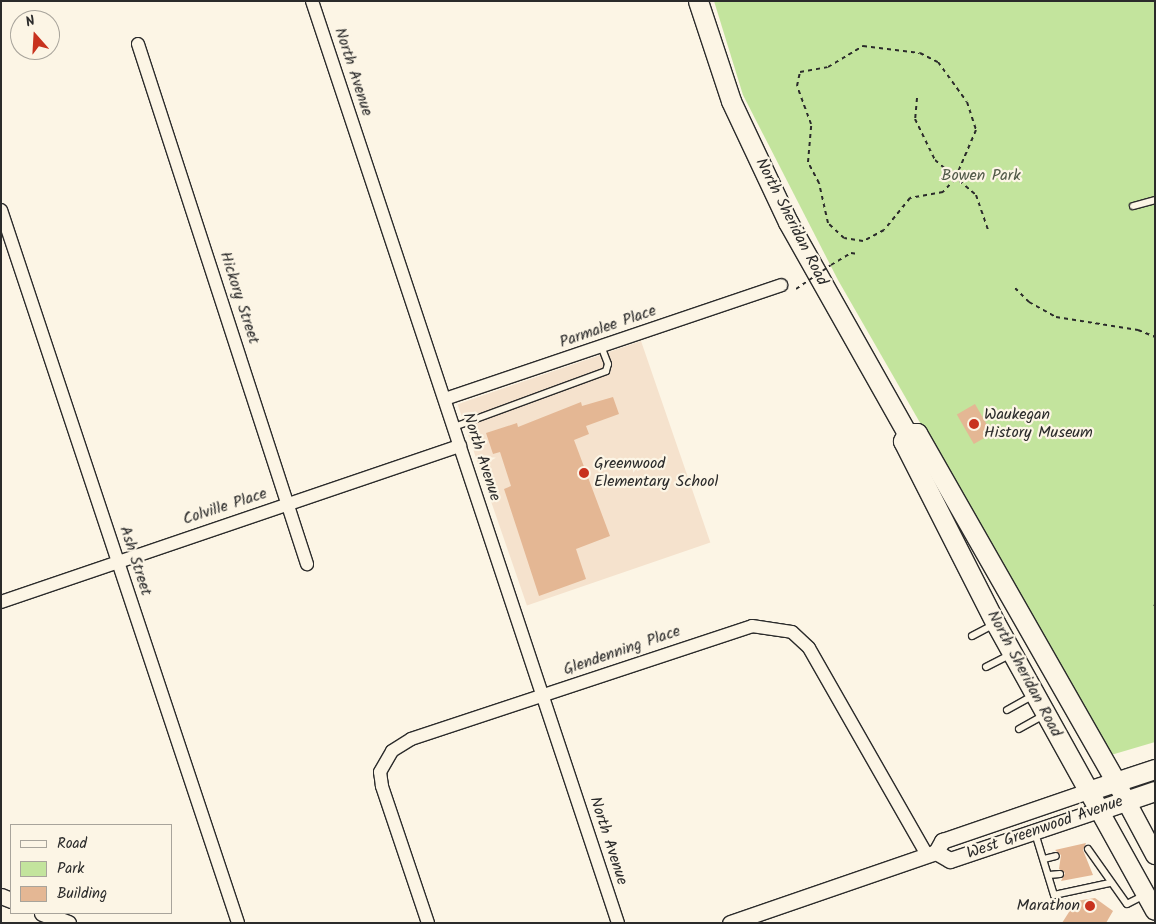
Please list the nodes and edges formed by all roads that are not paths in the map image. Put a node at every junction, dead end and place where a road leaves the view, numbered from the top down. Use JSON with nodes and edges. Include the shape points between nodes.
{"nodes":[{"id":1,"x":312,"y":1,"type":"edge"},
{"id":2,"x":698,"y":1,"type":"edge"},
{"id":3,"x":138,"y":44,"type":"dead end"},
{"id":4,"x":1155,"y":200,"type":"edge"},
{"id":5,"x":1133,"y":206,"type":"dead end"},
{"id":6,"x":1,"y":210,"type":"edge"},
{"id":7,"x":781,"y":284,"type":"dead end"},
{"id":8,"x":601,"y":346,"type":"junction"},
{"id":9,"x":445,"y":399,"type":"junction"},
{"id":10,"x":454,"y":426,"type":"junction"},
{"id":11,"x":907,"y":432,"type":"junction"},
{"id":12,"x":460,"y":446,"type":"junction"},
{"id":13,"x":289,"y":503,"type":"junction"},
{"id":14,"x":118,"y":560,"type":"junction"},
{"id":15,"x":307,"y":564,"type":"dead end"},
{"id":16,"x":1,"y":602,"type":"edge"},
{"id":17,"x":996,"y":624,"type":"junction"},
{"id":18,"x":972,"y":636,"type":"dead end"},
{"id":19,"x":1012,"y":654,"type":"junction"},
{"id":20,"x":986,"y":667,"type":"dead end"},
{"id":21,"x":542,"y":695,"type":"junction"},
{"id":22,"x":1034,"y":695,"type":"junction"},
{"id":23,"x":1007,"y":710,"type":"dead end"},
{"id":24,"x":1045,"y":714,"type":"junction"},
{"id":25,"x":1019,"y":729,"type":"dead end"},
{"id":26,"x":1155,"y":769,"type":"edge"},
{"id":27,"x":1116,"y":782,"type":"junction"},
{"id":28,"x":1155,"y":790,"type":"edge"},
{"id":29,"x":1088,"y":791,"type":"junction"},
{"id":30,"x":1126,"y":800,"type":"junction"},
{"id":31,"x":1099,"y":810,"type":"junction"},
{"id":32,"x":1035,"y":831,"type":"junction"},
{"id":33,"x":1088,"y":850,"type":"dead end"},
{"id":34,"x":931,"y":854,"type":"junction"},
{"id":35,"x":1155,"y":855,"type":"edge"},
{"id":36,"x":1056,"y":856,"type":"dead end"},
{"id":37,"x":1044,"y":859,"type":"junction"},
{"id":38,"x":1101,"y":866,"type":"junction"},
{"id":39,"x":1092,"y":868,"type":"dead end"},
{"id":40,"x":1060,"y":874,"type":"dead end"},
{"id":41,"x":1048,"y":876,"type":"junction"},
{"id":42,"x":1110,"y":883,"type":"junction"},
{"id":43,"x":1146,"y":895,"type":"junction"},
{"id":44,"x":1155,"y":911,"type":"edge"},
{"id":45,"x":45,"y":914,"type":"edge"},
{"id":46,"x":68,"y":923,"type":"edge"},
{"id":47,"x":238,"y":923,"type":"edge"},
{"id":48,"x":428,"y":923,"type":"edge"},
{"id":49,"x":618,"y":923,"type":"edge"},
{"id":50,"x":730,"y":923,"type":"edge"}],
"edges":[{"from":1,"to":9,"type":"street","name":"North Avenue"},
{"from":2,"to":11,"type":"main road","name":"North Sheridan Road","via":[[731,101],[788,222]]},
{"from":3,"to":13,"type":"street","name":"Hickory Street"},
{"from":4,"to":5,"type":"lane"},
{"from":6,"to":14,"type":"street","name":"Ash Street"},
{"from":7,"to":8,"type":"street","name":"Parmalee Place"},
{"from":8,"to":9,"type":"street","name":"Parmalee Place"},
{"from":8,"to":10,"type":"lane","via":[[608,364],[606,371]]},
{"from":9,"to":10,"type":"street","name":"North Avenue"},
{"from":10,"to":12,"type":"street","name":"North Avenue"},
{"from":11,"to":17,"type":"main road","name":"North Sheridan Road","via":[[903,441]]},
{"from":11,"to":27,"type":"main road","name":"North Sheridan Road","via":[[917,433]]},
{"from":12,"to":13,"type":"street","name":"Colville Place"},
{"from":12,"to":21,"type":"street","name":"North Avenue"},
{"from":13,"to":14,"type":"street","name":"Colville Place"},
{"from":13,"to":15,"type":"street","name":"Hickory Street"},
{"from":14,"to":16,"type":"street","name":"Colville Place"},
{"from":14,"to":47,"type":"street","name":"Ash Street"},
{"from":17,"to":18,"type":"lane"},
{"from":17,"to":19,"type":"main road","name":"North Sheridan Road"},
{"from":19,"to":20,"type":"lane"},
{"from":19,"to":22,"type":"main road","name":"North Sheridan Road"},
{"from":21,"to":34,"type":"street","name":"Glendenning Place","via":[[752,626],[792,632],[809,648]]},
{"from":21,"to":48,"type":"street","name":"Glendenning Place","via":[[411,740],[386,758],[380,772],[382,786]]},
{"from":21,"to":49,"type":"street","name":"North Avenue"},
{"from":22,"to":23,"type":"lane"},
{"from":22,"to":24,"type":"main road","name":"North Sheridan Road"},
{"from":24,"to":25,"type":"lane"},
{"from":24,"to":29,"type":"main road","name":"North Sheridan Road"},
{"from":26,"to":27,"type":"main road"},
{"from":27,"to":29,"type":"main road"},
{"from":27,"to":30,"type":"main road","name":"North Sheridan Road"},
{"from":28,"to":30,"type":"main road","name":"West Greenwood Avenue"},
{"from":29,"to":31,"type":"main road","name":"North Sheridan Road"},
{"from":29,"to":34,"type":"street","name":"West Greenwood Avenue","via":[[942,841]]},
{"from":30,"to":31,"type":"main road","name":"West Greenwood Avenue"},
{"from":30,"to":35,"type":"main road","name":"North Sheridan Road"},
{"from":31,"to":32,"type":"street","name":"West Greenwood Avenue"},
{"from":31,"to":43,"type":"main road","name":"North Sheridan Road"},
{"from":32,"to":34,"type":"street","name":"West Greenwood Avenue","via":[[950,860]]},
{"from":32,"to":37,"type":"lane"},
{"from":33,"to":38,"type":"lane"},
{"from":34,"to":50,"type":"street","name":"West Greenwood Avenue"},
{"from":36,"to":37,"type":"lane"},
{"from":37,"to":41,"type":"lane"},
{"from":38,"to":39,"type":"lane"},
{"from":38,"to":42,"type":"lane"},
{"from":40,"to":41,"type":"lane"},
{"from":41,"to":42,"type":"lane","via":[[1054,895]]},
{"from":42,"to":43,"type":"lane","via":[[1127,904]]},
{"from":43,"to":44,"type":"main road","name":"North Sheridan Road"},
{"from":45,"to":46,"type":"street"}]}
